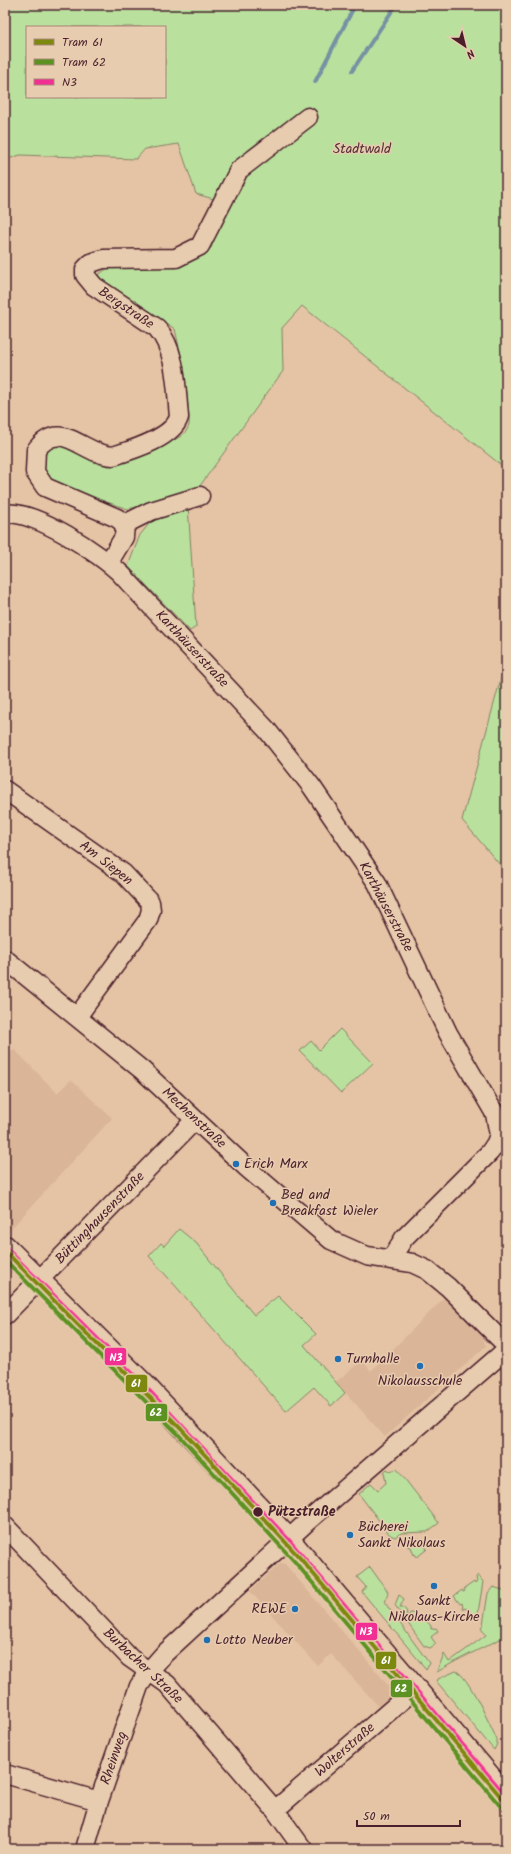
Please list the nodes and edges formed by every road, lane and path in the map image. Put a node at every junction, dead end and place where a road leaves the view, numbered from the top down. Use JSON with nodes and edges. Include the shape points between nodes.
{"nodes":[{"id":1,"x":308,"y":117,"type":"dead end"},
{"id":2,"x":200,"y":496,"type":"dead end"},
{"id":3,"x":7,"y":509,"type":"edge"},
{"id":4,"x":125,"y":524,"type":"junction"},
{"id":5,"x":109,"y":562,"type":"junction"},
{"id":6,"x":5,"y":790,"type":"edge"},
{"id":7,"x":5,"y":959,"type":"edge"},
{"id":8,"x":77,"y":1017,"type":"junction"},
{"id":9,"x":195,"y":1120,"type":"junction"},
{"id":10,"x":5,"y":1247,"type":"edge"},
{"id":11,"x":391,"y":1259,"type":"junction"},
{"id":12,"x":39,"y":1281,"type":"junction"},
{"id":13,"x":5,"y":1315,"type":"edge"},
{"id":14,"x":506,"y":1345,"type":"edge"},
{"id":15,"x":506,"y":1350,"type":"edge"},
{"id":16,"x":5,"y":1526,"type":"edge"},
{"id":17,"x":288,"y":1539,"type":"junction"},
{"id":18,"x":148,"y":1671,"type":"junction"},
{"id":19,"x":415,"y":1689,"type":"junction"},
{"id":20,"x":5,"y":1774,"type":"edge"},
{"id":21,"x":506,"y":1796,"type":"edge"},
{"id":22,"x":99,"y":1801,"type":"junction"},
{"id":23,"x":275,"y":1810,"type":"junction"},
{"id":24,"x":85,"y":1849,"type":"edge"},
{"id":25,"x":303,"y":1849,"type":"edge"}],
"edges":[{"from":1,"to":4,"type":"street","name":"Bergstraße","via":[[239,170],[200,246],[176,258],[103,259],[91,263],[85,269],[85,275],[94,286],[157,328],[164,337],[173,362],[179,416],[177,422],[158,438],[113,456],[105,456],[63,436],[47,439],[36,450],[36,472],[45,487],[117,518]]},
{"from":2,"to":4,"type":"street","via":[[151,511]]},
{"from":3,"to":5,"type":"street","via":[[50,526]]},
{"from":4,"to":5,"type":"street","via":[[124,537]]},
{"from":5,"to":11,"type":"street","name":"Karthäuserstraße","via":[[267,730],[312,787],[377,883],[448,1033],[495,1114],[499,1135],[490,1152],[404,1238]]},
{"from":6,"to":8,"type":"street","name":"Am Siepen","via":[[123,873],[150,902],[148,920]]},
{"from":7,"to":8,"type":"street","name":"Mechenstraße"},
{"from":8,"to":9,"type":"street","name":"Mechenstraße","via":[[142,1070]]},
{"from":9,"to":11,"type":"street","name":"Mechenstraße","via":[[331,1240],[367,1256]]},
{"from":9,"to":12,"type":"street","name":"Büttinghausenstraße"},
{"from":10,"to":12,"type":"main road"},
{"from":11,"to":14,"type":"street","name":"Mechenstraße","via":[[412,1263],[436,1277]]},
{"from":12,"to":13,"type":"street","name":"Büttinghausenstraße"},
{"from":12,"to":17,"type":"main road","via":[[163,1405]]},
{"from":15,"to":17,"type":"street"},
{"from":16,"to":18,"type":"street","name":"Burbacher Straße","via":[[130,1658]]},
{"from":17,"to":18,"type":"street"},
{"from":17,"to":19,"type":"main road"},
{"from":18,"to":22,"type":"street","name":"Rheinweg","via":[[139,1686]]},
{"from":18,"to":23,"type":"street","name":"Burbacher Straße","via":[[167,1684]]},
{"from":19,"to":21,"type":"main road"},
{"from":19,"to":23,"type":"street","name":"Wolterstraße"},
{"from":20,"to":22,"type":"street"},
{"from":22,"to":24,"type":"street","name":"Rheinweg"},
{"from":23,"to":25,"type":"street","name":"Burbacher Straße"}]}
